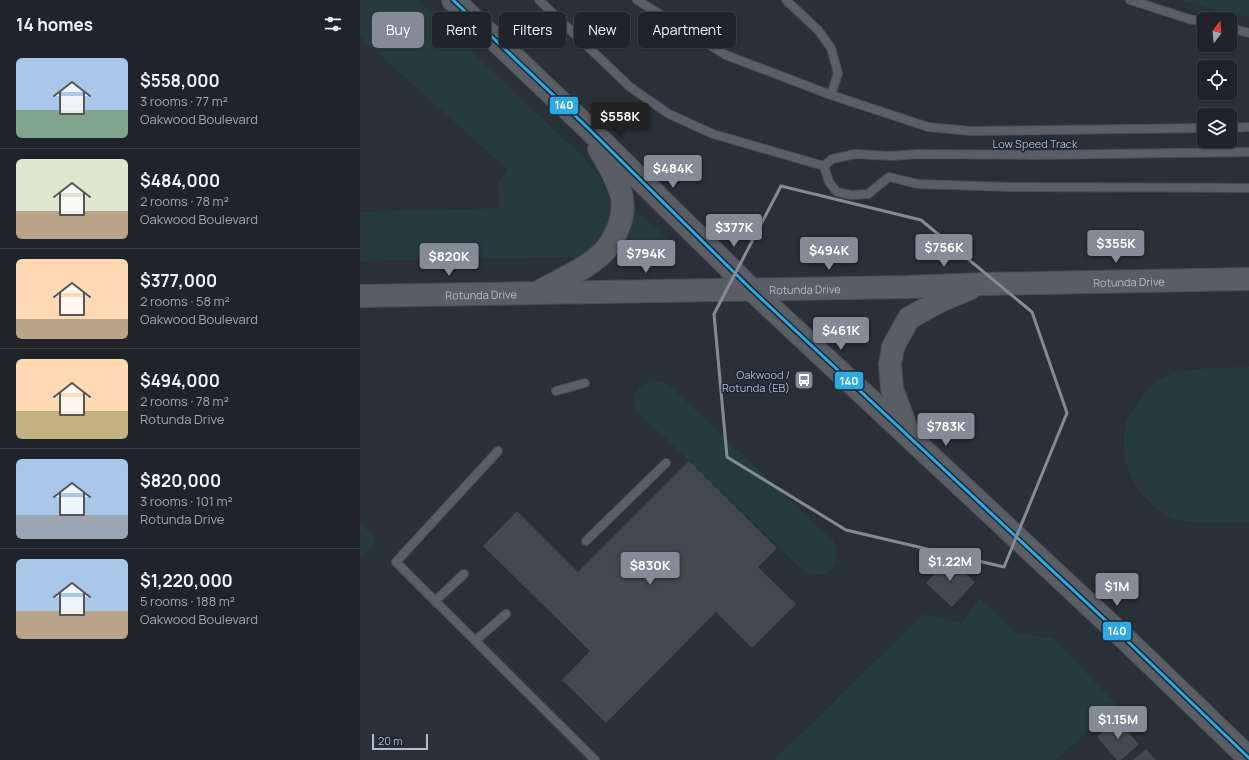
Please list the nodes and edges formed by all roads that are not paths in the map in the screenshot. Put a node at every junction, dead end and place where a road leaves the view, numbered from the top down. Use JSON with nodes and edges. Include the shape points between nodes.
{"nodes":[{"id":1,"x":453,"y":0,"type":"edge"},
{"id":2,"x":539,"y":0,"type":"edge"},
{"id":3,"x":637,"y":0,"type":"edge"},
{"id":4,"x":786,"y":0,"type":"edge"},
{"id":5,"x":1130,"y":0,"type":"edge"},
{"id":6,"x":1197,"y":21,"type":"edge"},
{"id":7,"x":1237,"y":30,"type":"edge"},
{"id":8,"x":1249,"y":33,"type":"edge"},
{"id":9,"x":831,"y":95,"type":"junction"},
{"id":10,"x":587,"y":127,"type":"junction"},
{"id":11,"x":1197,"y":128,"type":"edge"},
{"id":12,"x":1237,"y":128,"type":"edge"},
{"id":13,"x":1249,"y":128,"type":"edge"},
{"id":14,"x":1249,"y":152,"type":"edge"},
{"id":15,"x":824,"y":166,"type":"junction"},
{"id":16,"x":1249,"y":188,"type":"edge"},
{"id":17,"x":1249,"y":279,"type":"edge"},
{"id":18,"x":983,"y":284,"type":"junction"},
{"id":19,"x":750,"y":289,"type":"junction"},
{"id":20,"x":538,"y":292,"type":"junction"},
{"id":21,"x":360,"y":296,"type":"edge"},
{"id":22,"x":585,"y":383,"type":"dead end"},
{"id":23,"x":556,"y":390,"type":"dead end"},
{"id":24,"x":910,"y":436,"type":"junction"},
{"id":25,"x":498,"y":451,"type":"dead end"},
{"id":26,"x":666,"y":462,"type":"dead end"},
{"id":27,"x":586,"y":541,"type":"dead end"},
{"id":28,"x":464,"y":574,"type":"dead end"},
{"id":29,"x":435,"y":601,"type":"junction"},
{"id":30,"x":506,"y":614,"type":"dead end"},
{"id":31,"x":476,"y":641,"type":"junction"},
{"id":32,"x":1249,"y":758,"type":"edge"},
{"id":33,"x":595,"y":760,"type":"edge"}],
"edges":[{"from":1,"to":10,"type":"main road"},
{"from":2,"to":15,"type":"lane","via":[[630,87],[669,114],[713,134]]},
{"from":3,"to":9,"type":"lane","via":[[726,55]]},
{"from":4,"to":9,"type":"lane","via":[[818,30],[831,48],[838,74]]},
{"from":5,"to":6,"type":"lane"},
{"from":7,"to":8,"type":"lane"},
{"from":9,"to":11,"type":"lane","via":[[928,126],[971,131]]},
{"from":10,"to":19,"type":"main road"},
{"from":10,"to":20,"type":"main road","via":[[621,191],[621,220],[608,248],[592,262]]},
{"from":12,"to":13,"type":"lane"},
{"from":14,"to":15,"type":"lane","name":"Low Speed Track","via":[[892,156],[855,154],[832,159]]},
{"from":15,"to":16,"type":"lane","via":[[829,182],[837,192],[852,195],[868,194],[889,177],[918,184],[1009,187]]},
{"from":17,"to":18,"type":"main road","name":"Rotunda Drive"},
{"from":18,"to":19,"type":"main road","name":"Rotunda Drive"},
{"from":18,"to":24,"type":"main road","via":[[942,300],[909,318],[899,334],[893,347],[890,364],[892,389]]},
{"from":19,"to":20,"type":"main road","name":"Rotunda Drive"},
{"from":19,"to":24,"type":"main road"},
{"from":20,"to":21,"type":"main road","name":"Rotunda Drive"},
{"from":22,"to":23,"type":"lane"},
{"from":24,"to":32,"type":"main road"},
{"from":25,"to":29,"type":"lane","via":[[396,562]]},
{"from":26,"to":27,"type":"lane"},
{"from":28,"to":29,"type":"lane"},
{"from":29,"to":31,"type":"lane"},
{"from":30,"to":31,"type":"lane"},
{"from":31,"to":33,"type":"lane"}]}
